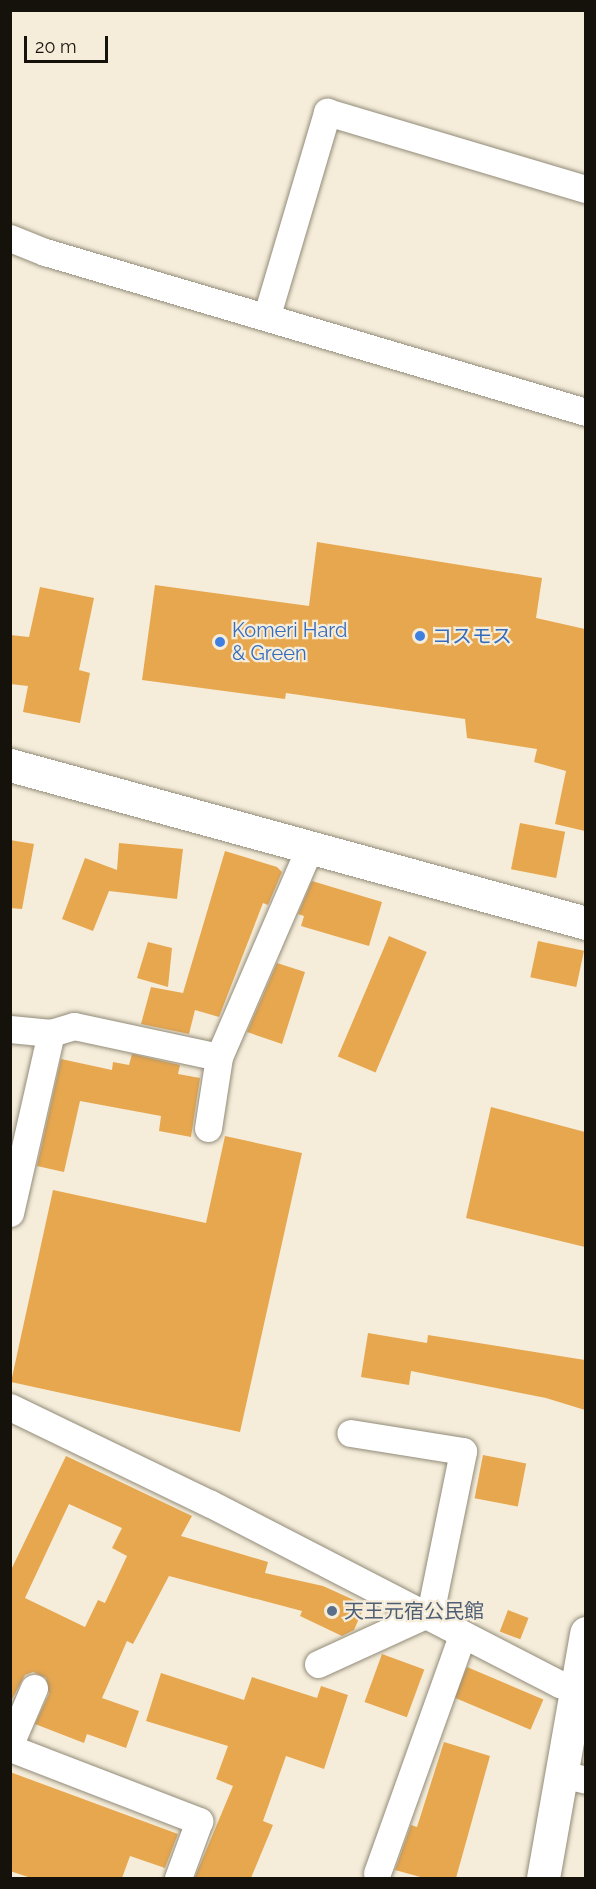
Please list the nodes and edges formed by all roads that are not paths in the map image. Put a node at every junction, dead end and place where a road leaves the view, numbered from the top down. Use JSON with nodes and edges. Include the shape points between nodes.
{"nodes":[{"id":1,"x":585,"y":189,"type":"edge"},
{"id":2,"x":10,"y":238,"type":"edge"},
{"id":3,"x":267,"y":315,"type":"junction"},
{"id":4,"x":585,"y":412,"type":"edge"},
{"id":5,"x":10,"y":765,"type":"edge"},
{"id":6,"x":310,"y":847,"type":"junction"},
{"id":7,"x":585,"y":923,"type":"edge"},
{"id":8,"x":10,"y":1029,"type":"edge"},
{"id":9,"x":51,"y":1033,"type":"junction"},
{"id":10,"x":219,"y":1057,"type":"junction"},
{"id":11,"x":208,"y":1128,"type":"dead end"},
{"id":12,"x":10,"y":1213,"type":"edge"},
{"id":13,"x":10,"y":1407,"type":"edge"},
{"id":14,"x":350,"y":1433,"type":"dead end"},
{"id":15,"x":425,"y":1615,"type":"junction"},
{"id":16,"x":585,"y":1633,"type":"edge"},
{"id":17,"x":462,"y":1635,"type":"junction"},
{"id":18,"x":318,"y":1664,"type":"dead end"},
{"id":19,"x":34,"y":1688,"type":"dead end"},
{"id":20,"x":576,"y":1688,"type":"junction"},
{"id":21,"x":10,"y":1746,"type":"edge"},
{"id":22,"x":573,"y":1777,"type":"edge"},
{"id":23,"x":377,"y":1874,"type":"dead end"},
{"id":24,"x":178,"y":1878,"type":"edge"},
{"id":25,"x":543,"y":1878,"type":"edge"}],
"edges":[{"from":1,"to":3,"type":"street","via":[[327,112]]},
{"from":2,"to":3,"type":"street","via":[[45,252]]},
{"from":3,"to":4,"type":"street"},
{"from":5,"to":6,"type":"street"},
{"from":6,"to":7,"type":"street"},
{"from":6,"to":10,"type":"street"},
{"from":8,"to":9,"type":"street"},
{"from":9,"to":10,"type":"street","via":[[74,1026]]},
{"from":9,"to":12,"type":"street"},
{"from":10,"to":11,"type":"street"},
{"from":13,"to":15,"type":"street"},
{"from":14,"to":15,"type":"street","via":[[463,1451],[438,1590]]},
{"from":15,"to":17,"type":"street"},
{"from":15,"to":18,"type":"street"},
{"from":16,"to":20,"type":"street"},
{"from":17,"to":20,"type":"street"},
{"from":17,"to":23,"type":"street"},
{"from":19,"to":21,"type":"street"},
{"from":20,"to":22,"type":"street"},
{"from":21,"to":24,"type":"street","via":[[199,1821]]},
{"from":22,"to":25,"type":"street"}]}
